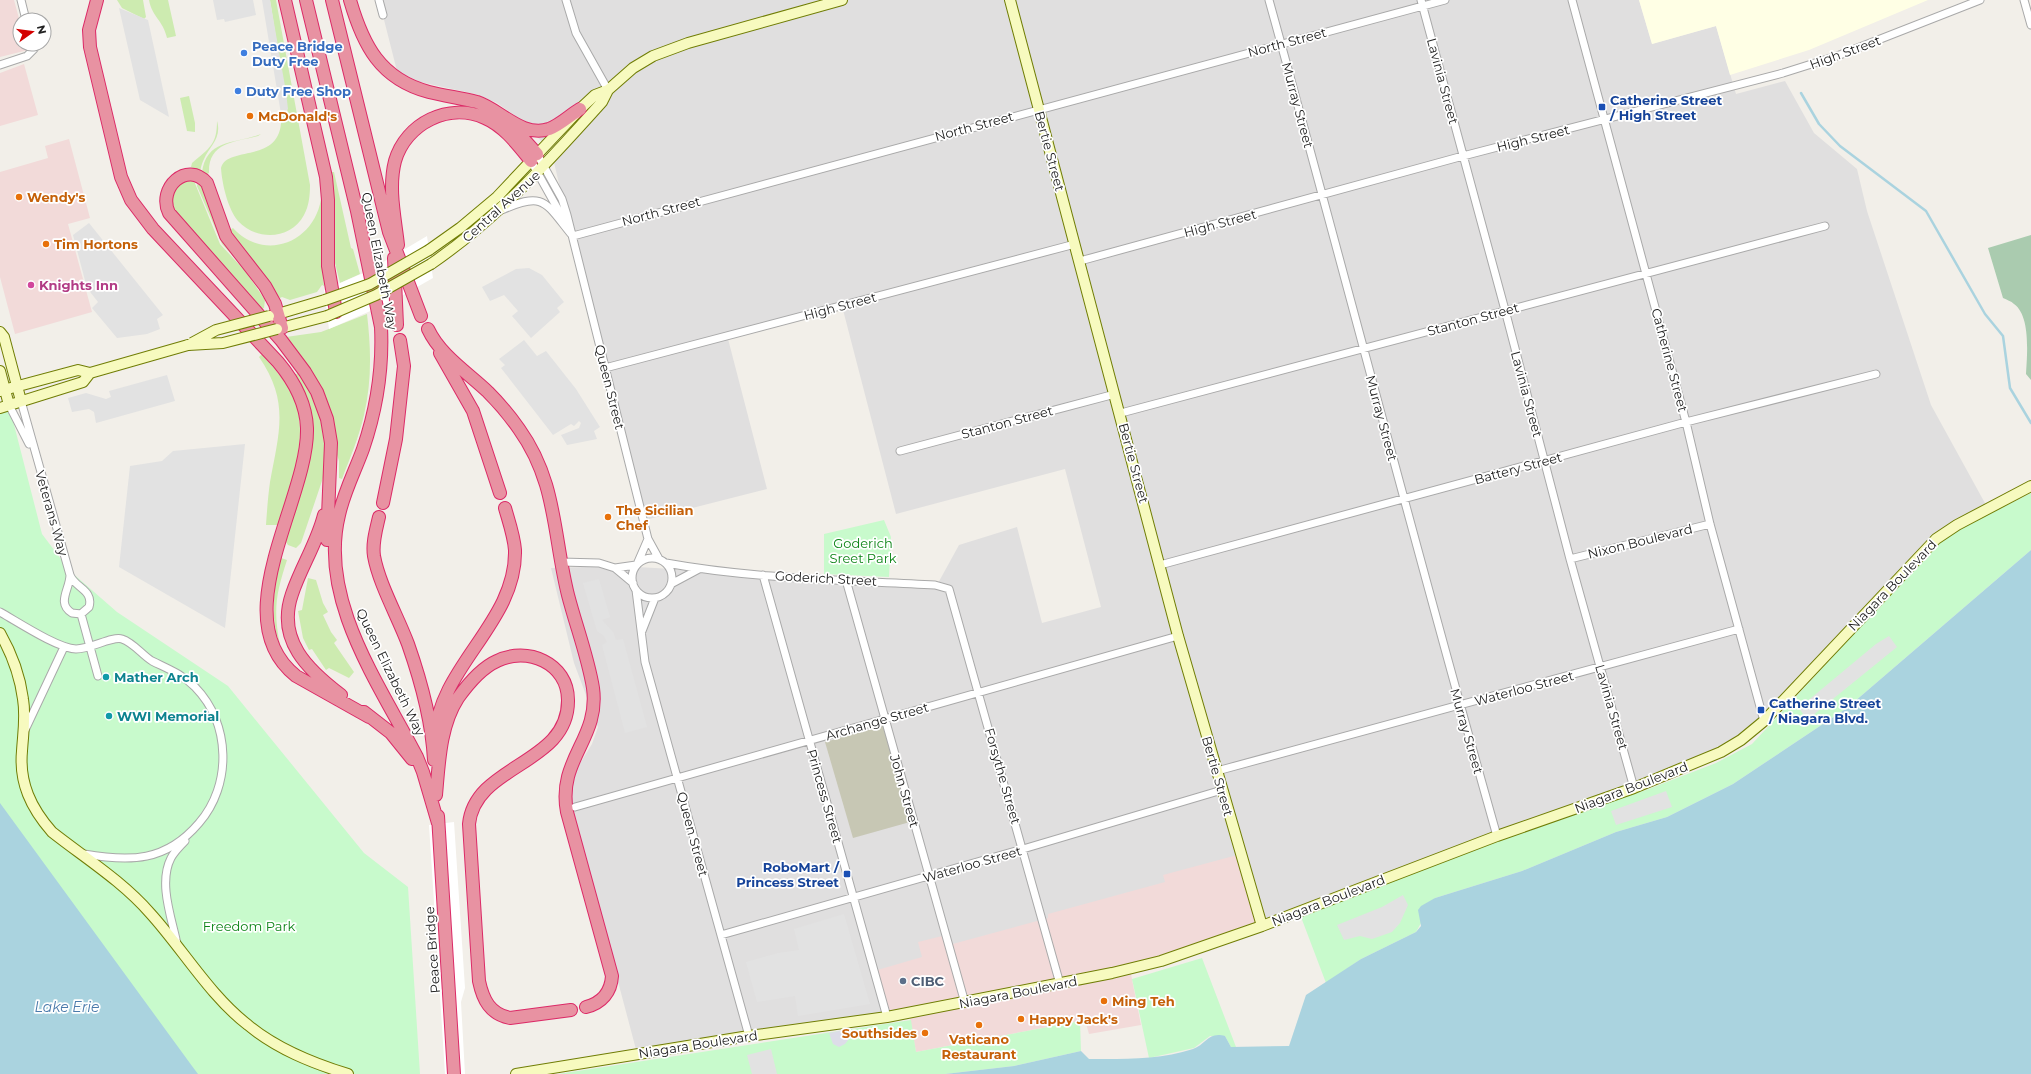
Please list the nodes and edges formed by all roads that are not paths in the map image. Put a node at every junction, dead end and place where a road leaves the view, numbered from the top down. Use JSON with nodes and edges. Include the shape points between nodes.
{"nodes":[{"id":1,"x":21,"y":0,"type":"edge"},
{"id":2,"x":97,"y":0,"type":"edge"},
{"id":3,"x":285,"y":0,"type":"edge"},
{"id":4,"x":306,"y":0,"type":"edge"},
{"id":5,"x":332,"y":0,"type":"edge"},
{"id":6,"x":350,"y":0,"type":"edge"},
{"id":7,"x":379,"y":0,"type":"edge"},
{"id":8,"x":566,"y":0,"type":"edge"},
{"id":9,"x":842,"y":0,"type":"edge"},
{"id":10,"x":1010,"y":0,"type":"edge"},
{"id":11,"x":1269,"y":0,"type":"edge"},
{"id":12,"x":1445,"y":0,"type":"edge"},
{"id":13,"x":1572,"y":0,"type":"edge"},
{"id":14,"x":1980,"y":0,"type":"edge"},
{"id":15,"x":2024,"y":0,"type":"edge"},
{"id":16,"x":1422,"y":3,"type":"edge"},
{"id":17,"x":24,"y":12,"type":"edge"},
{"id":18,"x":383,"y":15,"type":"dead end"},
{"id":19,"x":2031,"y":25,"type":"edge"},
{"id":20,"x":1281,"y":44,"type":"junction"},
{"id":21,"x":30,"y":52,"type":"edge"},
{"id":22,"x":0,"y":65,"type":"edge"},
{"id":23,"x":608,"y":90,"type":"junction"},
{"id":24,"x":580,"y":109,"type":"junction"},
{"id":25,"x":1038,"y":109,"type":"junction"},
{"id":26,"x":500,"y":114,"type":"junction"},
{"id":27,"x":1605,"y":120,"type":"junction"},
{"id":28,"x":1463,"y":156,"type":"junction"},
{"id":29,"x":534,"y":157,"type":"junction"},
{"id":30,"x":542,"y":169,"type":"junction"},
{"id":31,"x":1323,"y":195,"type":"junction"},
{"id":32,"x":499,"y":211,"type":"junction"},
{"id":33,"x":1825,"y":226,"type":"dead end"},
{"id":34,"x":389,"y":232,"type":"junction"},
{"id":35,"x":573,"y":236,"type":"junction"},
{"id":36,"x":1075,"y":244,"type":"junction"},
{"id":37,"x":400,"y":260,"type":"junction"},
{"id":38,"x":1080,"y":261,"type":"junction"},
{"id":39,"x":1646,"y":272,"type":"junction"},
{"id":40,"x":400,"y":276,"type":"junction"},
{"id":41,"x":329,"y":295,"type":"junction"},
{"id":42,"x":1505,"y":310,"type":"junction"},
{"id":43,"x":331,"y":314,"type":"junction"},
{"id":44,"x":273,"y":315,"type":"junction"},
{"id":45,"x":421,"y":316,"type":"dead end"},
{"id":46,"x":397,"y":325,"type":"dead end"},
{"id":47,"x":279,"y":329,"type":"junction"},
{"id":48,"x":0,"y":332,"type":"edge"},
{"id":49,"x":400,"y":340,"type":"dead end"},
{"id":50,"x":188,"y":345,"type":"junction"},
{"id":51,"x":1364,"y":349,"type":"junction"},
{"id":52,"x":605,"y":368,"type":"junction"},
{"id":53,"x":0,"y":371,"type":"edge"},
{"id":54,"x":90,"y":373,"type":"junction"},
{"id":55,"x":1876,"y":374,"type":"dead end"},
{"id":56,"x":17,"y":386,"type":"junction"},
{"id":57,"x":2,"y":390,"type":"edge"},
{"id":58,"x":1115,"y":394,"type":"junction"},
{"id":59,"x":21,"y":401,"type":"junction"},
{"id":60,"x":5,"y":406,"type":"edge"},
{"id":61,"x":1121,"y":414,"type":"junction"},
{"id":62,"x":1686,"y":422,"type":"junction"},
{"id":63,"x":34,"y":451,"type":"junction"},
{"id":64,"x":900,"y":451,"type":"dead end"},
{"id":65,"x":1544,"y":461,"type":"junction"},
{"id":66,"x":2031,"y":486,"type":"edge"},
{"id":67,"x":330,"y":488,"type":"junction"},
{"id":68,"x":500,"y":493,"type":"dead end"},
{"id":69,"x":1403,"y":499,"type":"junction"},
{"id":70,"x":383,"y":503,"type":"dead end"},
{"id":71,"x":505,"y":508,"type":"dead end"},
{"id":72,"x":379,"y":517,"type":"dead end"},
{"id":73,"x":1710,"y":524,"type":"junction"},
{"id":74,"x":648,"y":539,"type":"junction"},
{"id":75,"x":660,"y":559,"type":"junction"},
{"id":76,"x":1570,"y":559,"type":"junction"},
{"id":77,"x":561,"y":562,"type":"junction"},
{"id":78,"x":666,"y":563,"type":"junction"},
{"id":79,"x":637,"y":564,"type":"junction"},
{"id":80,"x":1160,"y":565,"type":"junction"},
{"id":81,"x":615,"y":568,"type":"junction"},
{"id":82,"x":699,"y":569,"type":"junction"},
{"id":83,"x":70,"y":575,"type":"junction"},
{"id":84,"x":763,"y":575,"type":"junction"},
{"id":85,"x":846,"y":580,"type":"junction"},
{"id":86,"x":671,"y":584,"type":"junction"},
{"id":87,"x":634,"y":587,"type":"junction"},
{"id":88,"x":950,"y":592,"type":"joint"},
{"id":89,"x":656,"y":598,"type":"junction"},
{"id":90,"x":0,"y":612,"type":"edge"},
{"id":91,"x":81,"y":614,"type":"junction"},
{"id":92,"x":1739,"y":629,"type":"junction"},
{"id":93,"x":641,"y":631,"type":"junction"},
{"id":94,"x":0,"y":634,"type":"edge"},
{"id":95,"x":1178,"y":636,"type":"junction"},
{"id":96,"x":64,"y":647,"type":"junction"},
{"id":97,"x":90,"y":647,"type":"junction"},
{"id":98,"x":362,"y":652,"type":"junction"},
{"id":99,"x":1601,"y":667,"type":"junction"},
{"id":100,"x":98,"y":676,"type":"dead end"},
{"id":101,"x":979,"y":692,"type":"junction"},
{"id":102,"x":1460,"y":705,"type":"junction"},
{"id":103,"x":369,"y":717,"type":"junction"},
{"id":104,"x":885,"y":718,"type":"junction"},
{"id":105,"x":1764,"y":721,"type":"junction"},
{"id":106,"x":23,"y":734,"type":"junction"},
{"id":107,"x":809,"y":739,"type":"junction"},
{"id":108,"x":434,"y":758,"type":"junction"},
{"id":109,"x":1217,"y":771,"type":"junction"},
{"id":110,"x":678,"y":777,"type":"junction"},
{"id":111,"x":1634,"y":788,"type":"junction"},
{"id":112,"x":1222,"y":790,"type":"junction"},
{"id":113,"x":432,"y":792,"type":"junction"},
{"id":114,"x":575,"y":806,"type":"dead end"},
{"id":115,"x":438,"y":823,"type":"joint"},
{"id":116,"x":194,"y":830,"type":"junction"},
{"id":117,"x":1497,"y":836,"type":"junction"},
{"id":118,"x":1023,"y":849,"type":"junction"},
{"id":119,"x":81,"y":854,"type":"junction"},
{"id":120,"x":929,"y":876,"type":"junction"},
{"id":121,"x":854,"y":898,"type":"junction"},
{"id":122,"x":1262,"y":926,"type":"junction"},
{"id":123,"x":721,"y":935,"type":"junction"},
{"id":124,"x":177,"y":946,"type":"junction"},
{"id":125,"x":1060,"y":984,"type":"junction"},
{"id":126,"x":965,"y":1003,"type":"junction"},
{"id":127,"x":586,"y":1007,"type":"dead end"},
{"id":128,"x":571,"y":1010,"type":"dead end"},
{"id":129,"x":887,"y":1017,"type":"junction"},
{"id":130,"x":749,"y":1036,"type":"junction"},
{"id":131,"x":348,"y":1074,"type":"edge"},
{"id":132,"x":454,"y":1074,"type":"edge"},
{"id":133,"x":516,"y":1074,"type":"edge"}],
"edges":[{"from":1,"to":17,"type":"street"},
{"from":2,"to":103,"type":"highway","via":[[90,25],[90,47],[121,177],[131,200],[153,229],[278,362],[294,384],[304,407],[307,429],[303,456],[268,590],[268,622],[274,644],[287,668],[296,676]]},
{"from":3,"to":41,"type":"highway","via":[[326,177]]},
{"from":4,"to":98,"type":"highway","name":"Queen Elizabeth Way","via":[[357,211],[381,327],[374,410],[363,450],[342,503],[334,550],[335,572],[341,597]]},
{"from":5,"to":34,"type":"highway","name":"Queen Elizabeth Way"},
{"from":6,"to":26,"type":"highway","via":[[364,41],[387,71],[405,83],[477,103]]},
{"from":7,"to":18,"type":"street"},
{"from":8,"to":23,"type":"street","via":[[576,33]]},
{"from":9,"to":23,"type":"main road","name":"Central Avenue","via":[[667,50],[632,68]]},
{"from":10,"to":25,"type":"main road","name":"Bertie Street"},
{"from":11,"to":20,"type":"street","name":"Murray Street"},
{"from":12,"to":16,"type":"street","name":"North Street"},
{"from":13,"to":27,"type":"street","name":"Catherine Street"},
{"from":14,"to":27,"type":"street","name":"High Street","via":[[1795,70]]},
{"from":15,"to":19,"type":"street"},
{"from":16,"to":20,"type":"street","name":"North Street"},
{"from":16,"to":28,"type":"street","name":"Lavinia Street"},
{"from":20,"to":25,"type":"street","name":"North Street"},
{"from":20,"to":31,"type":"street","name":"Murray Street"},
{"from":21,"to":22,"type":"street","via":[[27,56]]},
{"from":23,"to":24,"type":"main road","name":"Central Avenue","via":[[595,95]]},
{"from":23,"to":30,"type":"main road","name":"Central Avenue","via":[[602,102]]},
{"from":24,"to":26,"type":"highway","via":[[550,129],[538,131],[525,129]]},
{"from":24,"to":29,"type":"main road","name":"Central Avenue"},
{"from":25,"to":35,"type":"street","name":"North Street"},
{"from":25,"to":36,"type":"main road","name":"Bertie Street"},
{"from":26,"to":29,"type":"highway","via":[[520,133]]},
{"from":27,"to":28,"type":"street","name":"High Street"},
{"from":27,"to":39,"type":"street","name":"Catherine Street"},
{"from":28,"to":31,"type":"street","name":"High Street"},
{"from":28,"to":42,"type":"street","name":"Lavinia Street"},
{"from":29,"to":30,"type":"street","name":"Queen Street"},
{"from":29,"to":37,"type":"highway","via":[[486,118],[468,113],[451,113],[431,118],[423,123],[403,143],[393,172]]},
{"from":29,"to":41,"type":"main road","name":"Central Avenue","bridge":true,"via":[[479,213],[429,250],[370,284]]},
{"from":30,"to":32,"type":"main road","name":"Central Avenue"},
{"from":30,"to":35,"type":"street","name":"Queen Street"},
{"from":31,"to":38,"type":"street","name":"High Street"},
{"from":31,"to":51,"type":"street","name":"Murray Street"},
{"from":32,"to":35,"type":"street","via":[[526,200],[541,202],[550,207]]},
{"from":32,"to":43,"type":"main road","name":"Central Avenue","bridge":true,"via":[[431,264],[382,292]]},
{"from":33,"to":39,"type":"street","name":"Stanton Street"},
{"from":34,"to":37,"type":"highway","name":"Queen Elizabeth Way"},
{"from":34,"to":40,"type":"highway"},
{"from":35,"to":52,"type":"street","name":"Queen Street"},
{"from":36,"to":38,"type":"main road","name":"Bertie Street"},
{"from":36,"to":52,"type":"street","name":"High Street"},
{"from":37,"to":40,"type":"highway","name":"Queen Elizabeth Way"},
{"from":38,"to":58,"type":"main road","name":"Bertie Street"},
{"from":39,"to":42,"type":"street","name":"Stanton Street"},
{"from":39,"to":62,"type":"street","name":"Catherine Street"},
{"from":40,"to":45,"type":"highway"},
{"from":40,"to":46,"type":"highway"},
{"from":41,"to":43,"type":"highway"},
{"from":41,"to":44,"type":"main road","name":"Central Avenue"},
{"from":42,"to":51,"type":"street","name":"Stanton Street"},
{"from":42,"to":65,"type":"street","name":"Lavinia Street"},
{"from":43,"to":47,"type":"main road","name":"Central Avenue"},
{"from":44,"to":47,"type":"highway"},
{"from":44,"to":50,"type":"main road","name":"Central Avenue","bridge":true,"via":[[216,330]]},
{"from":44,"to":67,"type":"highway","via":[[272,298],[262,281],[226,236],[207,183],[194,175],[177,179],[166,194],[166,206],[170,213],[282,340],[317,392],[330,436]]},
{"from":47,"to":50,"type":"main road","name":"Central Avenue","bridge":true,"via":[[223,343]]},
{"from":48,"to":56,"type":"main road","via":[[4,337]]},
{"from":49,"to":70,"type":"highway","via":[[404,366],[396,439]]},
{"from":50,"to":54,"type":"main road","name":"Central Avenue"},
{"from":51,"to":61,"type":"street","name":"Stanton Street"},
{"from":51,"to":69,"type":"street","name":"Murray Street"},
{"from":52,"to":74,"type":"street","name":"Queen Street"},
{"from":53,"to":57,"type":"main road"},
{"from":54,"to":56,"type":"main road","name":"Central Avenue","via":[[78,370]]},
{"from":54,"to":59,"type":"main road","name":"Central Avenue","via":[[83,382]]},
{"from":55,"to":62,"type":"street","name":"Battery Street"},
{"from":56,"to":57,"type":"main road","name":"Central Avenue"},
{"from":56,"to":59,"type":"main road"},
{"from":57,"to":60,"type":"main road"},
{"from":58,"to":61,"type":"main road","name":"Bertie Street"},
{"from":58,"to":64,"type":"street","name":"Stanton Street"},
{"from":59,"to":60,"type":"main road","name":"Central Avenue"},
{"from":59,"to":63,"type":"street","name":"Veterans Way"},
{"from":60,"to":63,"type":"street","name":"Veterans Way"},
{"from":61,"to":80,"type":"main road","name":"Bertie Street"},
{"from":62,"to":65,"type":"street","name":"Battery Street"},
{"from":62,"to":73,"type":"street","name":"Catherine Street"},
{"from":63,"to":83,"type":"street","name":"Veterans Way"},
{"from":65,"to":69,"type":"street","name":"Battery Street"},
{"from":65,"to":76,"type":"street","name":"Lavinia Street"},
{"from":66,"to":105,"type":"main road","name":"Niagara Boulevard","via":[[1936,539]]},
{"from":67,"to":98,"type":"highway","via":[[327,552],[330,580],[342,618]]},
{"from":67,"to":103,"type":"highway","via":[[320,529],[291,595],[288,628],[296,650],[309,669]]},
{"from":68,"to":77,"type":"highway","via":[[477,422],[430,334],[456,363],[488,392],[528,442],[550,493]]},
{"from":69,"to":80,"type":"street","name":"Battery Street"},
{"from":69,"to":102,"type":"street","name":"Murray Street"},
{"from":71,"to":108,"type":"highway","via":[[514,542],[511,578],[492,619],[445,696],[436,730]]},
{"from":72,"to":108,"type":"highway","via":[[374,537],[374,556],[409,646],[431,729]]},
{"from":73,"to":76,"type":"street","name":"Nixon Boulevard"},
{"from":73,"to":92,"type":"street","name":"Catherine Street"},
{"from":74,"to":75,"type":"street","name":"Queen Street"},
{"from":74,"to":79,"type":"street"},
{"from":75,"to":78,"type":"street"},
{"from":75,"to":79,"type":"street","via":[[652,557]]},
{"from":76,"to":99,"type":"street","name":"Lavinia Street"},
{"from":77,"to":81,"type":"street","via":[[599,564]]},
{"from":77,"to":127,"type":"highway","via":[[594,699],[589,728],[568,772],[566,804],[612,976],[610,988],[604,997],[596,1004]]},
{"from":78,"to":82,"type":"street","name":"Goderich Street"},
{"from":78,"to":86,"type":"street","via":[[672,577]]},
{"from":79,"to":81,"type":"street"},
{"from":79,"to":87,"type":"street","via":[[632,574]]},
{"from":80,"to":95,"type":"main road","name":"Bertie Street"},
{"from":81,"to":87,"type":"street"},
{"from":82,"to":84,"type":"street","name":"Goderich Street"},
{"from":82,"to":86,"type":"street"},
{"from":83,"to":91,"type":"street","name":"Veterans Way","via":[[90,596],[89,607]]},
{"from":83,"to":91,"type":"street","name":"Veterans Way","via":[[64,605],[72,613]]},
{"from":84,"to":85,"type":"street","name":"Goderich Street"},
{"from":84,"to":107,"type":"street","name":"Princess Street"},
{"from":85,"to":88,"type":"street","name":"Goderich Street","via":[[935,584],[949,589]]},
{"from":85,"to":104,"type":"street","name":"John Street"},
{"from":86,"to":89,"type":"street"},
{"from":87,"to":89,"type":"street","via":[[641,595]]},
{"from":87,"to":93,"type":"street","name":"Queen Street"},
{"from":88,"to":101,"type":"street","name":"Forsythe Street"},
{"from":89,"to":93,"type":"street"},
{"from":90,"to":96,"type":"street"},
{"from":91,"to":97,"type":"street"},
{"from":92,"to":99,"type":"street","name":"Waterloo Street"},
{"from":92,"to":105,"type":"street","name":"Catherine Street"},
{"from":93,"to":110,"type":"street","name":"Queen Street","via":[[645,662]]},
{"from":94,"to":106,"type":"main road","via":[[19,679],[23,699]]},
{"from":95,"to":101,"type":"street","name":"Archange Street"},
{"from":95,"to":109,"type":"main road","name":"Bertie Street"},
{"from":96,"to":97,"type":"street"},
{"from":96,"to":106,"type":"street"},
{"from":97,"to":100,"type":"street"},
{"from":97,"to":116,"type":"street","via":[[113,639],[125,640],[152,660],[183,676],[196,688],[215,717],[223,751],[220,785],[214,802]]},
{"from":98,"to":113,"type":"highway","name":"Queen Elizabeth Way","via":[[417,757]]},
{"from":99,"to":102,"type":"street","name":"Waterloo Street"},
{"from":99,"to":111,"type":"street","name":"Lavinia Street"},
{"from":101,"to":104,"type":"street","name":"Archange Street"},
{"from":101,"to":118,"type":"street","name":"Forsythe Street"},
{"from":102,"to":109,"type":"street","name":"Waterloo Street"},
{"from":102,"to":117,"type":"street","name":"Murray Street"},
{"from":103,"to":113,"type":"highway","via":[[391,733]]},
{"from":104,"to":107,"type":"street","name":"Archange Street"},
{"from":104,"to":120,"type":"street","name":"John Street"},
{"from":105,"to":111,"type":"main road","name":"Niagara Boulevard","via":[[1721,752]]},
{"from":106,"to":119,"type":"main road","via":[[21,770],[31,804],[52,832]]},
{"from":107,"to":110,"type":"street","name":"Archange Street"},
{"from":107,"to":121,"type":"street","name":"Princess Street"},
{"from":108,"to":113,"type":"highway","name":"Queen Elizabeth Way"},
{"from":109,"to":112,"type":"main road","name":"Bertie Street"},
{"from":110,"to":114,"type":"street","name":"Archange Street"},
{"from":110,"to":123,"type":"street","name":"Queen Street"},
{"from":111,"to":117,"type":"main road","name":"Niagara Boulevard"},
{"from":112,"to":118,"type":"street","name":"Waterloo Street"},
{"from":112,"to":122,"type":"main road","name":"Bertie Street"},
{"from":113,"to":115,"type":"highway","name":"Queen Elizabeth Way"},
{"from":113,"to":128,"type":"highway","via":[[445,728],[451,711],[469,684],[487,666],[514,656],[531,656],[550,664],[563,680],[567,690],[567,710],[560,729],[539,752],[481,793],[472,806],[470,831],[479,981],[487,1004],[496,1013],[510,1018]]},
{"from":115,"to":132,"type":"highway","name":"Peace Bridge"},
{"from":116,"to":119,"type":"street","via":[[165,850],[149,856],[114,859]]},
{"from":116,"to":124,"type":"street","via":[[171,858],[166,873]]},
{"from":117,"to":122,"type":"main road","name":"Niagara Boulevard"},
{"from":118,"to":120,"type":"street","name":"Waterloo Street"},
{"from":118,"to":125,"type":"street","name":"Forsythe Street"},
{"from":119,"to":124,"type":"main road","via":[[135,896]]},
{"from":120,"to":121,"type":"street","name":"Waterloo Street"},
{"from":120,"to":126,"type":"street","name":"John Street"},
{"from":121,"to":123,"type":"street","name":"Waterloo Street"},
{"from":121,"to":129,"type":"street","name":"Princess Street"},
{"from":122,"to":125,"type":"main road","name":"Niagara Boulevard","via":[[1161,961]]},
{"from":123,"to":130,"type":"street","name":"Queen Street"},
{"from":124,"to":131,"type":"main road","via":[[228,1008],[247,1025],[277,1046],[326,1068]]},
{"from":125,"to":126,"type":"main road","name":"Niagara Boulevard"},
{"from":126,"to":129,"type":"main road","name":"Niagara Boulevard"},
{"from":129,"to":130,"type":"main road","name":"Niagara Boulevard"},
{"from":130,"to":133,"type":"main road","name":"Niagara Boulevard"}]}
